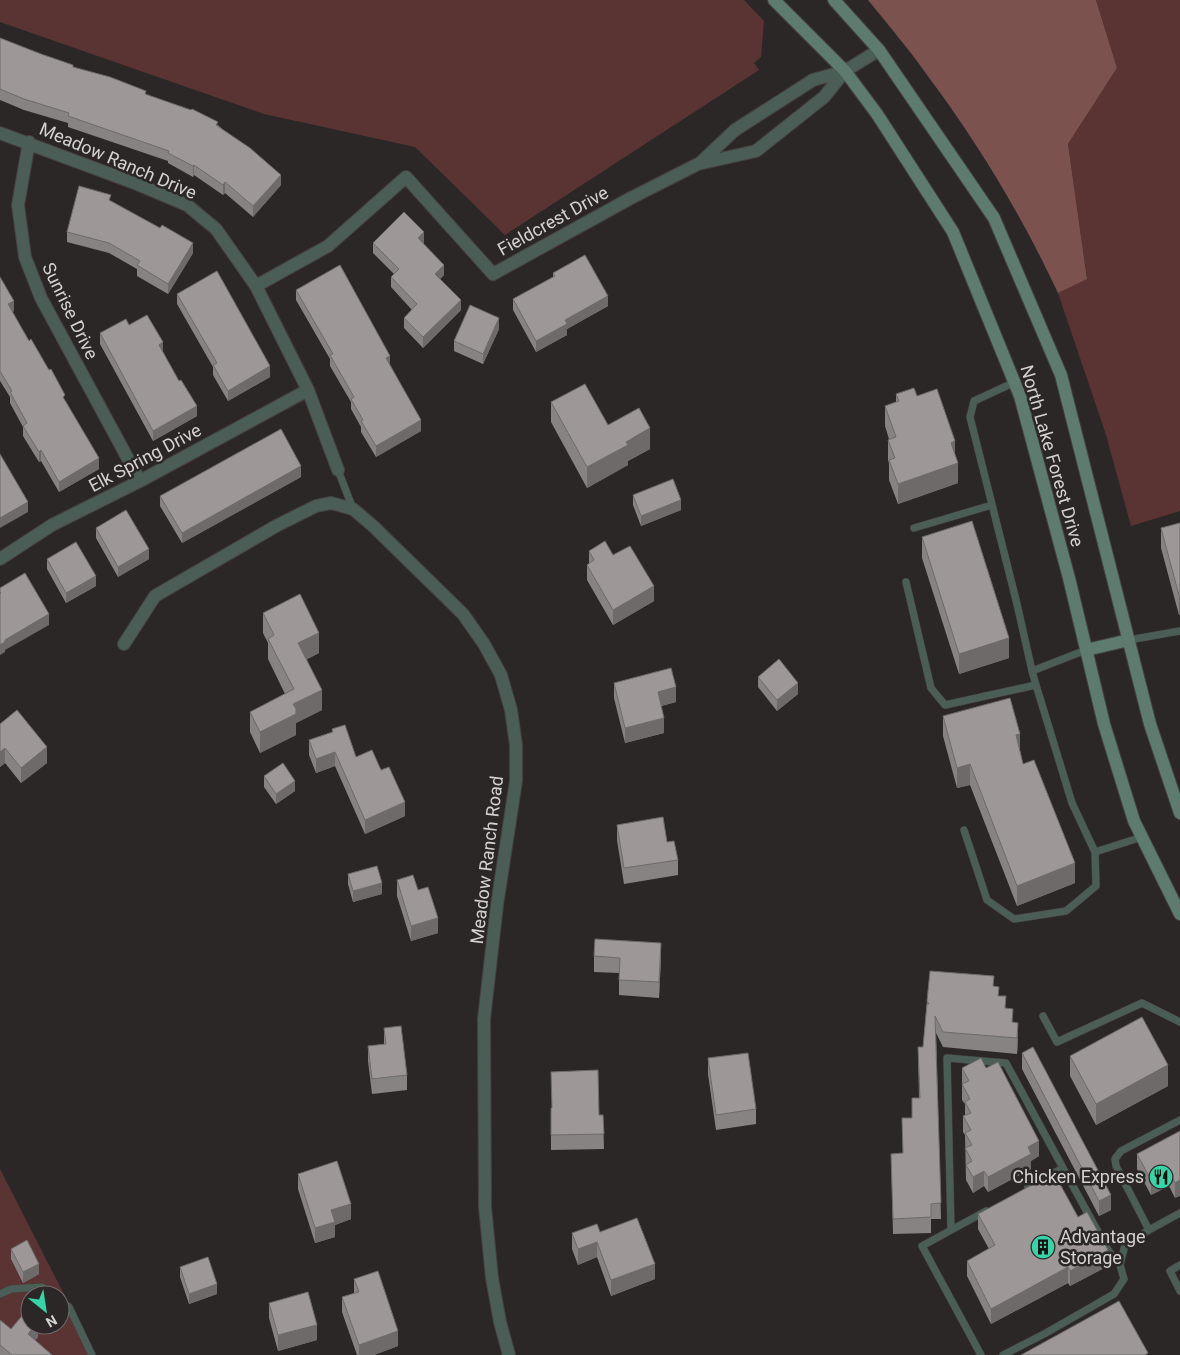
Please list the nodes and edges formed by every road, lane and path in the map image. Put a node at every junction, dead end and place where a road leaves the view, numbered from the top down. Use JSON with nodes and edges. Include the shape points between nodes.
{"nodes":[{"id":1,"x":774,"y":0,"type":"edge"},
{"id":2,"x":834,"y":0,"type":"edge"},
{"id":3,"x":879,"y":50,"type":"junction"},
{"id":4,"x":845,"y":71,"type":"junction"},
{"id":5,"x":0,"y":133,"type":"edge"},
{"id":6,"x":29,"y":142,"type":"junction"},
{"id":7,"x":698,"y":164,"type":"junction"},
{"id":8,"x":256,"y":286,"type":"junction"},
{"id":9,"x":1015,"y":382,"type":"junction"},
{"id":10,"x":308,"y":390,"type":"junction"},
{"id":11,"x":338,"y":470,"type":"joint"},
{"id":12,"x":140,"y":482,"type":"junction"},
{"id":13,"x":992,"y":504,"type":"junction"},
{"id":14,"x":353,"y":509,"type":"junction"},
{"id":15,"x":914,"y":528,"type":"dead end"},
{"id":16,"x":0,"y":558,"type":"edge"},
{"id":17,"x":906,"y":582,"type":"dead end"},
{"id":18,"x":1180,"y":631,"type":"edge"},
{"id":19,"x":1129,"y":640,"type":"junction"},
{"id":20,"x":124,"y":644,"type":"dead end"},
{"id":21,"x":1086,"y":650,"type":"junction"},
{"id":22,"x":1032,"y":671,"type":"junction"},
{"id":23,"x":1036,"y":685,"type":"junction"},
{"id":24,"x":1180,"y":814,"type":"edge"},
{"id":25,"x":964,"y":830,"type":"dead end"},
{"id":26,"x":1142,"y":837,"type":"junction"},
{"id":27,"x":1096,"y":852,"type":"junction"},
{"id":28,"x":1180,"y":914,"type":"edge"},
{"id":29,"x":1043,"y":1016,"type":"dead end"},
{"id":30,"x":1180,"y":1022,"type":"edge"},
{"id":31,"x":1180,"y":1120,"type":"edge"},
{"id":32,"x":1063,"y":1168,"type":"junction"},
{"id":33,"x":1024,"y":1190,"type":"edge"},
{"id":34,"x":992,"y":1207,"type":"edge"},
{"id":35,"x":1180,"y":1213,"type":"edge"},
{"id":36,"x":951,"y":1230,"type":"junction"},
{"id":37,"x":1149,"y":1230,"type":"junction"},
{"id":38,"x":1120,"y":1264,"type":"junction"},
{"id":39,"x":1180,"y":1265,"type":"edge"},
{"id":40,"x":20,"y":1289,"type":"edge"},
{"id":41,"x":1180,"y":1291,"type":"edge"},
{"id":42,"x":0,"y":1294,"type":"edge"},
{"id":43,"x":70,"y":1309,"type":"edge"},
{"id":44,"x":92,"y":1355,"type":"edge"},
{"id":45,"x":508,"y":1355,"type":"edge"},
{"id":46,"x":981,"y":1355,"type":"edge"},
{"id":47,"x":1003,"y":1355,"type":"edge"}],
"edges":[{"from":1,"to":4,"type":"main road","name":"North Lake Forest Drive"},
{"from":2,"to":3,"type":"main road","name":"North Lake Forest Drive"},
{"from":3,"to":4,"type":"street","name":"Fieldcrest Drive"},
{"from":3,"to":19,"type":"main road","name":"North Lake Forest Drive","via":[[994,218],[1061,375]]},
{"from":4,"to":7,"type":"street","name":"Fieldcrest Drive","via":[[813,80],[735,130]]},
{"from":4,"to":7,"type":"street","name":"Fieldcrest Drive","via":[[824,97],[756,151]]},
{"from":4,"to":9,"type":"main road","name":"North Lake Forest Drive","via":[[953,232]]},
{"from":5,"to":6,"type":"street","name":"Meadow Ranch Drive"},
{"from":6,"to":8,"type":"street","name":"Meadow Ranch Drive","via":[[187,205],[216,230]]},
{"from":6,"to":12,"type":"street","name":"Sunrise Drive","via":[[18,205],[25,257],[41,298]]},
{"from":7,"to":8,"type":"street","name":"Fieldcrest Drive","via":[[493,274],[406,178],[328,246]]},
{"from":8,"to":10,"type":"street","name":"Meadow Ranch Drive"},
{"from":9,"to":13,"type":"lane","via":[[974,401],[970,418]]},
{"from":9,"to":21,"type":"main road","name":"North Lake Forest Drive"},
{"from":10,"to":11,"type":"street","name":"Meadow Ranch Drive"},
{"from":10,"to":12,"type":"street","name":"Elk Spring Drive"},
{"from":11,"to":14,"type":"lane"},
{"from":12,"to":16,"type":"street","name":"Elk Spring Drive","via":[[52,526]]},
{"from":13,"to":15,"type":"lane"},
{"from":13,"to":22,"type":"lane"},
{"from":14,"to":20,"type":"street","name":"Meadow Ranch Road","via":[[331,503],[316,506],[155,596]]},
{"from":14,"to":45,"type":"street","name":"Meadow Ranch Road","via":[[463,614],[484,644],[500,676],[511,710],[516,745],[516,781],[484,1020],[485,1207],[492,1278]]},
{"from":17,"to":23,"type":"lane","via":[[930,688],[945,705]]},
{"from":18,"to":19,"type":"lane"},
{"from":19,"to":21,"type":"main road"},
{"from":19,"to":24,"type":"main road","name":"North Lake Forest Drive","via":[[1150,724]]},
{"from":21,"to":22,"type":"lane"},
{"from":21,"to":26,"type":"main road","name":"North Lake Forest Drive","via":[[1107,733]]},
{"from":22,"to":23,"type":"lane"},
{"from":23,"to":27,"type":"lane","via":[[1072,803]]},
{"from":25,"to":27,"type":"lane","via":[[987,900],[1014,919],[1066,911],[1096,886]]},
{"from":26,"to":27,"type":"lane"},
{"from":26,"to":28,"type":"main road","name":"North Lake Forest Drive"},
{"from":29,"to":30,"type":"lane","via":[[1057,1042],[1142,1003]]},
{"from":31,"to":37,"type":"lane","via":[[1121,1151],[1115,1159]]},
{"from":32,"to":33,"type":"lane"},
{"from":32,"to":36,"type":"lane","via":[[1006,1064],[948,1058]]},
{"from":32,"to":38,"type":"lane","via":[[1108,1250]]},
{"from":34,"to":36,"type":"lane"},
{"from":35,"to":37,"type":"lane"},
{"from":36,"to":46,"type":"lane","via":[[922,1246]]},
{"from":37,"to":38,"type":"lane","via":[[1125,1245]]},
{"from":38,"to":47,"type":"lane","via":[[1124,1280],[1114,1294]]},
{"from":39,"to":41,"type":"lane","via":[[1170,1271]]},
{"from":40,"to":42,"type":"lane"},
{"from":43,"to":44,"type":"lane"}]}
